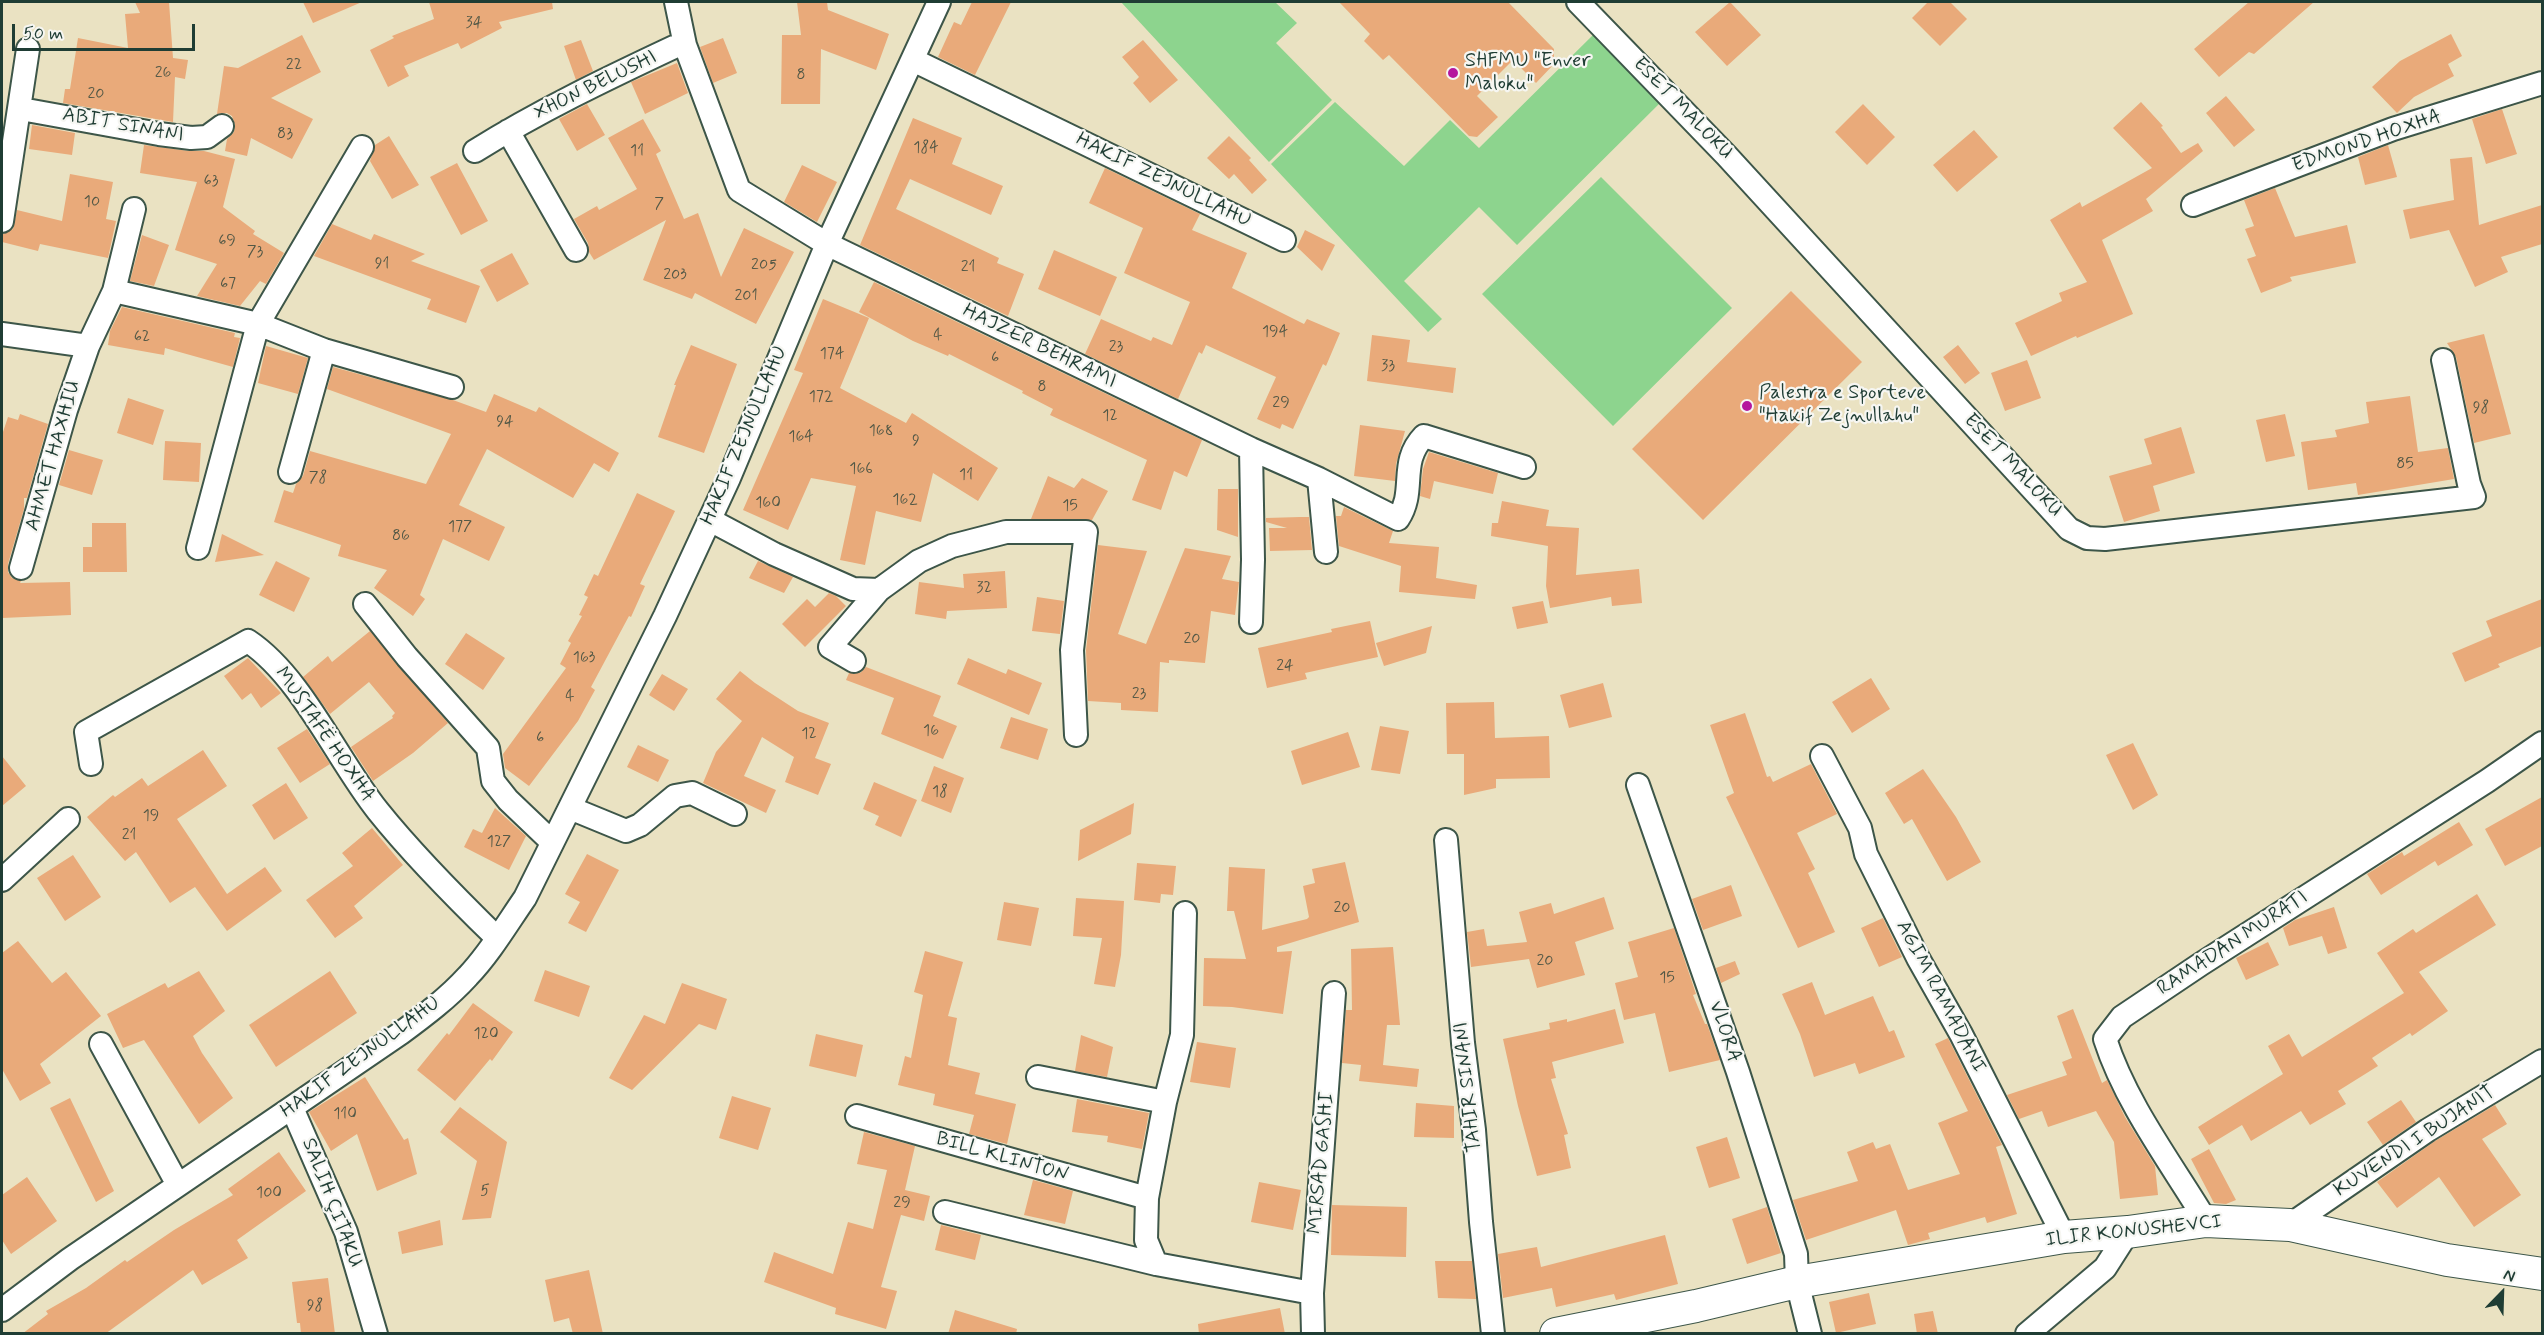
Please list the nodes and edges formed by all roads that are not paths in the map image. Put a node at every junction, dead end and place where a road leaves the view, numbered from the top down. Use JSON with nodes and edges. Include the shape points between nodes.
{"nodes":[{"id":1,"x":676,"y":2,"type":"edge"},
{"id":2,"x":939,"y":2,"type":"edge"},
{"id":3,"x":1578,"y":2,"type":"edge"},
{"id":4,"x":685,"y":45,"type":"junction"},
{"id":5,"x":28,"y":49,"type":"dead end"},
{"id":6,"x":913,"y":60,"type":"junction"},
{"id":7,"x":2542,"y":83,"type":"edge"},
{"id":8,"x":21,"y":109,"type":"junction"},
{"id":9,"x":222,"y":126,"type":"dead end"},
{"id":10,"x":508,"y":130,"type":"junction"},
{"id":11,"x":363,"y":147,"type":"dead end"},
{"id":12,"x":475,"y":151,"type":"dead end"},
{"id":13,"x":2193,"y":204,"type":"dead end"},
{"id":14,"x":134,"y":209,"type":"dead end"},
{"id":15,"x":2,"y":220,"type":"edge"},
{"id":16,"x":1284,"y":240,"type":"dead end"},
{"id":17,"x":827,"y":244,"type":"junction"},
{"id":18,"x":576,"y":250,"type":"dead end"},
{"id":19,"x":114,"y":291,"type":"junction"},
{"id":20,"x":258,"y":324,"type":"junction"},
{"id":21,"x":2,"y":334,"type":"edge"},
{"id":22,"x":87,"y":346,"type":"junction"},
{"id":23,"x":324,"y":350,"type":"junction"},
{"id":24,"x":2443,"y":360,"type":"dead end"},
{"id":25,"x":453,"y":387,"type":"dead end"},
{"id":26,"x":1251,"y":448,"type":"junction"},
{"id":27,"x":1524,"y":467,"type":"dead end"},
{"id":28,"x":290,"y":472,"type":"dead end"},
{"id":29,"x":1319,"y":479,"type":"junction"},
{"id":30,"x":710,"y":520,"type":"junction"},
{"id":31,"x":198,"y":548,"type":"dead end"},
{"id":32,"x":1326,"y":552,"type":"dead end"},
{"id":33,"x":21,"y":568,"type":"dead end"},
{"id":34,"x":879,"y":590,"type":"junction"},
{"id":35,"x":365,"y":604,"type":"dead end"},
{"id":36,"x":1251,"y":622,"type":"dead end"},
{"id":37,"x":855,"y":660,"type":"dead end"},
{"id":38,"x":1076,"y":735,"type":"dead end"},
{"id":39,"x":2542,"y":743,"type":"edge"},
{"id":40,"x":1822,"y":756,"type":"dead end"},
{"id":41,"x":91,"y":764,"type":"dead end"},
{"id":42,"x":1638,"y":785,"type":"dead end"},
{"id":43,"x":570,"y":808,"type":"junction"},
{"id":44,"x":735,"y":813,"type":"dead end"},
{"id":45,"x":68,"y":819,"type":"dead end"},
{"id":46,"x":1446,"y":840,"type":"dead end"},
{"id":47,"x":552,"y":842,"type":"junction"},
{"id":48,"x":2,"y":880,"type":"edge"},
{"id":49,"x":1185,"y":914,"type":"dead end"},
{"id":50,"x":497,"y":938,"type":"junction"},
{"id":51,"x":1334,"y":993,"type":"dead end"},
{"id":52,"x":101,"y":1044,"type":"dead end"},
{"id":53,"x":2542,"y":1061,"type":"edge"},
{"id":54,"x":1038,"y":1077,"type":"dead end"},
{"id":55,"x":1165,"y":1102,"type":"junction"},
{"id":56,"x":292,"y":1108,"type":"junction"},
{"id":57,"x":857,"y":1116,"type":"dead end"},
{"id":58,"x":178,"y":1185,"type":"junction"},
{"id":59,"x":1147,"y":1198,"type":"junction"},
{"id":60,"x":945,"y":1212,"type":"dead end"},
{"id":61,"x":2206,"y":1221,"type":"junction"},
{"id":62,"x":2290,"y":1225,"type":"junction"},
{"id":63,"x":2128,"y":1232,"type":"junction"},
{"id":64,"x":2064,"y":1237,"type":"junction"},
{"id":65,"x":1156,"y":1264,"type":"junction"},
{"id":66,"x":2542,"y":1275,"type":"edge"},
{"id":67,"x":1797,"y":1282,"type":"junction"},
{"id":68,"x":1312,"y":1293,"type":"junction"},
{"id":69,"x":2,"y":1310,"type":"edge"},
{"id":70,"x":376,"y":1334,"type":"edge"},
{"id":71,"x":1312,"y":1334,"type":"edge"},
{"id":72,"x":1493,"y":1334,"type":"edge"},
{"id":73,"x":1556,"y":1334,"type":"edge"},
{"id":74,"x":1810,"y":1334,"type":"edge"},
{"id":75,"x":2027,"y":1334,"type":"edge"}],
"edges":[{"from":1,"to":4,"type":"street"},
{"from":2,"to":6,"type":"street","name":"HAKIF ZEJNULLAHU"},
{"from":3,"to":24,"type":"street","name":"ESET MALOKU","via":[[1726,155],[2069,528],[2087,538],[2160,534],[2474,498]]},
{"from":4,"to":10,"type":"street","name":"XHON BELUSHI","via":[[602,81]]},
{"from":4,"to":17,"type":"street","via":[[738,190]]},
{"from":5,"to":8,"type":"street"},
{"from":6,"to":16,"type":"street","name":"HAKIF ZEJNULLAHU"},
{"from":6,"to":17,"type":"street","name":"HAKIF ZEJNULLAHU"},
{"from":7,"to":13,"type":"street","name":"EDMOND HOXHA","via":[[2393,129]]},
{"from":8,"to":9,"type":"street","name":"ABIT SINANI","via":[[191,138],[207,137]]},
{"from":8,"to":15,"type":"street"},
{"from":10,"to":12,"type":"street","name":"XHON BELUSHI"},
{"from":10,"to":18,"type":"street"},
{"from":11,"to":20,"type":"street"},
{"from":14,"to":19,"type":"street","name":"AHMET HAXHIU"},
{"from":17,"to":26,"type":"street","name":"HAJZER BEHRAMI"},
{"from":17,"to":30,"type":"street","name":"HAKIF ZEJNULLAHU"},
{"from":19,"to":20,"type":"street"},
{"from":19,"to":22,"type":"street","name":"AHMET HAXHIU"},
{"from":20,"to":23,"type":"street"},
{"from":20,"to":31,"type":"street"},
{"from":21,"to":22,"type":"street"},
{"from":22,"to":33,"type":"street","name":"AHMET HAXHIU"},
{"from":23,"to":25,"type":"street"},
{"from":23,"to":28,"type":"street"},
{"from":26,"to":29,"type":"street","name":"HAJZER BEHRAMI"},
{"from":26,"to":36,"type":"street"},
{"from":27,"to":29,"type":"street","name":"HAJZER BEHRAMI","via":[[1424,436],[1415,446],[1409,464],[1407,505],[1398,519]]},
{"from":29,"to":32,"type":"street"},
{"from":30,"to":34,"type":"street","via":[[853,589]]},
{"from":30,"to":43,"type":"street","name":"HAKIF ZEJNULLAHU"},
{"from":34,"to":37,"type":"street","via":[[830,647]]},
{"from":34,"to":38,"type":"street","via":[[919,561],[952,546],[1006,532],[1086,532],[1072,650]]},
{"from":35,"to":47,"type":"street","via":[[488,748],[493,781]]},
{"from":39,"to":61,"type":"street","name":"RAMADAN MURATI","via":[[2122,1017],[2105,1039],[2135,1104]]},
{"from":40,"to":64,"type":"street","name":"AGIM RAMADANI","via":[[1860,828],[1866,854],[1918,958]]},
{"from":41,"to":50,"type":"street","name":"MUSTAFË HOXHA","via":[[86,732],[248,641],[266,653],[285,675],[378,811]]},
{"from":42,"to":67,"type":"street","name":"VLORA","via":[[1789,1232],[1796,1254]]},
{"from":43,"to":44,"type":"street","via":[[626,831],[640,825],[675,796],[692,793]]},
{"from":43,"to":47,"type":"street","name":"HAKIF ZEJNULLAHU"},
{"from":45,"to":48,"type":"street"},
{"from":46,"to":72,"type":"street","name":"TAHIR SINANI"},
{"from":47,"to":50,"type":"street","name":"HAKIF ZEJNULLAHU","via":[[525,898]]},
{"from":49,"to":55,"type":"street","via":[[1182,1035]]},
{"from":50,"to":56,"type":"street","name":"HAKIF ZEJNULLAHU","via":[[469,975],[441,1002]]},
{"from":51,"to":68,"type":"street","name":"MIRSAD GASHI"},
{"from":52,"to":58,"type":"street"},
{"from":53,"to":62,"type":"street","name":"KUVENDI I BUJANIT","via":[[2428,1130]]},
{"from":54,"to":55,"type":"street"},
{"from":55,"to":59,"type":"street"},
{"from":56,"to":58,"type":"street","name":"HAKIF ZEJNULLAHU"},
{"from":56,"to":70,"type":"street","name":"SALIH ÇITAKU","via":[[346,1232]]},
{"from":57,"to":59,"type":"street","name":"BILL KLINTON"},
{"from":58,"to":69,"type":"street","name":"HAKIF ZEJNULLAHU","via":[[70,1258]]},
{"from":59,"to":65,"type":"street","via":[[1146,1240]]},
{"from":60,"to":65,"type":"street"},
{"from":61,"to":62,"type":"street","name":"ILIR KONUSHEVCI"},
{"from":61,"to":63,"type":"street","name":"ILIR KONUSHEVCI"},
{"from":62,"to":66,"type":"street","name":"ILIR KONUSHEVCI","via":[[2447,1260]]},
{"from":63,"to":64,"type":"street","name":"ILIR KONUSHEVCI"},
{"from":63,"to":75,"type":"street","via":[[2105,1268]]},
{"from":64,"to":67,"type":"street","name":"ILIR KONUSHEVCI"},
{"from":65,"to":68,"type":"street"},
{"from":67,"to":73,"type":"street","name":"ILIR KONUSHEVCI"},
{"from":67,"to":74,"type":"street"},
{"from":68,"to":71,"type":"street","name":"MIRSAD GASHI"}]}
